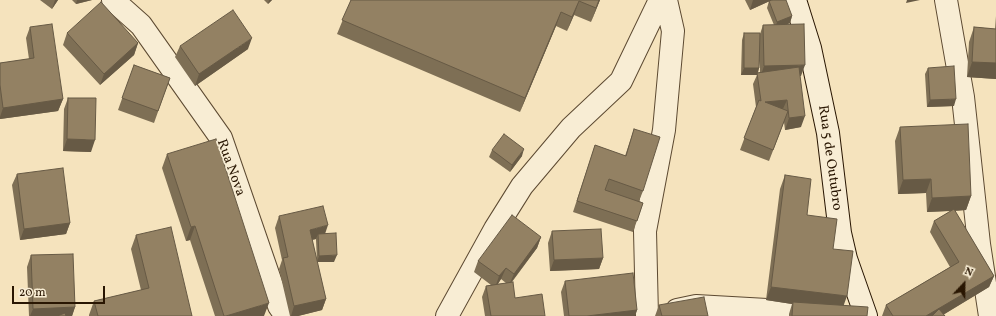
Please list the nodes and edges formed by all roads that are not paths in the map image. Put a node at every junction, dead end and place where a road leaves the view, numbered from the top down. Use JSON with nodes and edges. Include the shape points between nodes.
{"nodes":[{"id":1,"x":113,"y":0,"type":"edge"},
{"id":2,"x":660,"y":0,"type":"edge"},
{"id":3,"x":666,"y":0,"type":"edge"},
{"id":4,"x":795,"y":0,"type":"edge"},
{"id":5,"x":946,"y":0,"type":"edge"},
{"id":6,"x":852,"y":315,"type":"edge"},
{"id":7,"x":286,"y":316,"type":"edge"},
{"id":8,"x":447,"y":316,"type":"edge"},
{"id":9,"x":647,"y":316,"type":"edge"},
{"id":10,"x":650,"y":316,"type":"edge"},
{"id":11,"x":990,"y":316,"type":"edge"}],
"edges":[{"from":1,"to":7,"type":"street","name":"Rua Nova","via":[[141,25],[221,138],[279,306]]},
{"from":2,"to":8,"type":"street","via":[[620,81],[571,128],[522,186]]},
{"from":3,"to":9,"type":"street","via":[[673,31],[664,130],[645,231]]},
{"from":4,"to":6,"type":"street","name":"Rua 5 de Outubro","via":[[810,48],[828,133]]},
{"from":5,"to":11,"type":"street","via":[[963,97],[979,244]]},
{"from":6,"to":10,"type":"street","via":[[696,306]]}]}
